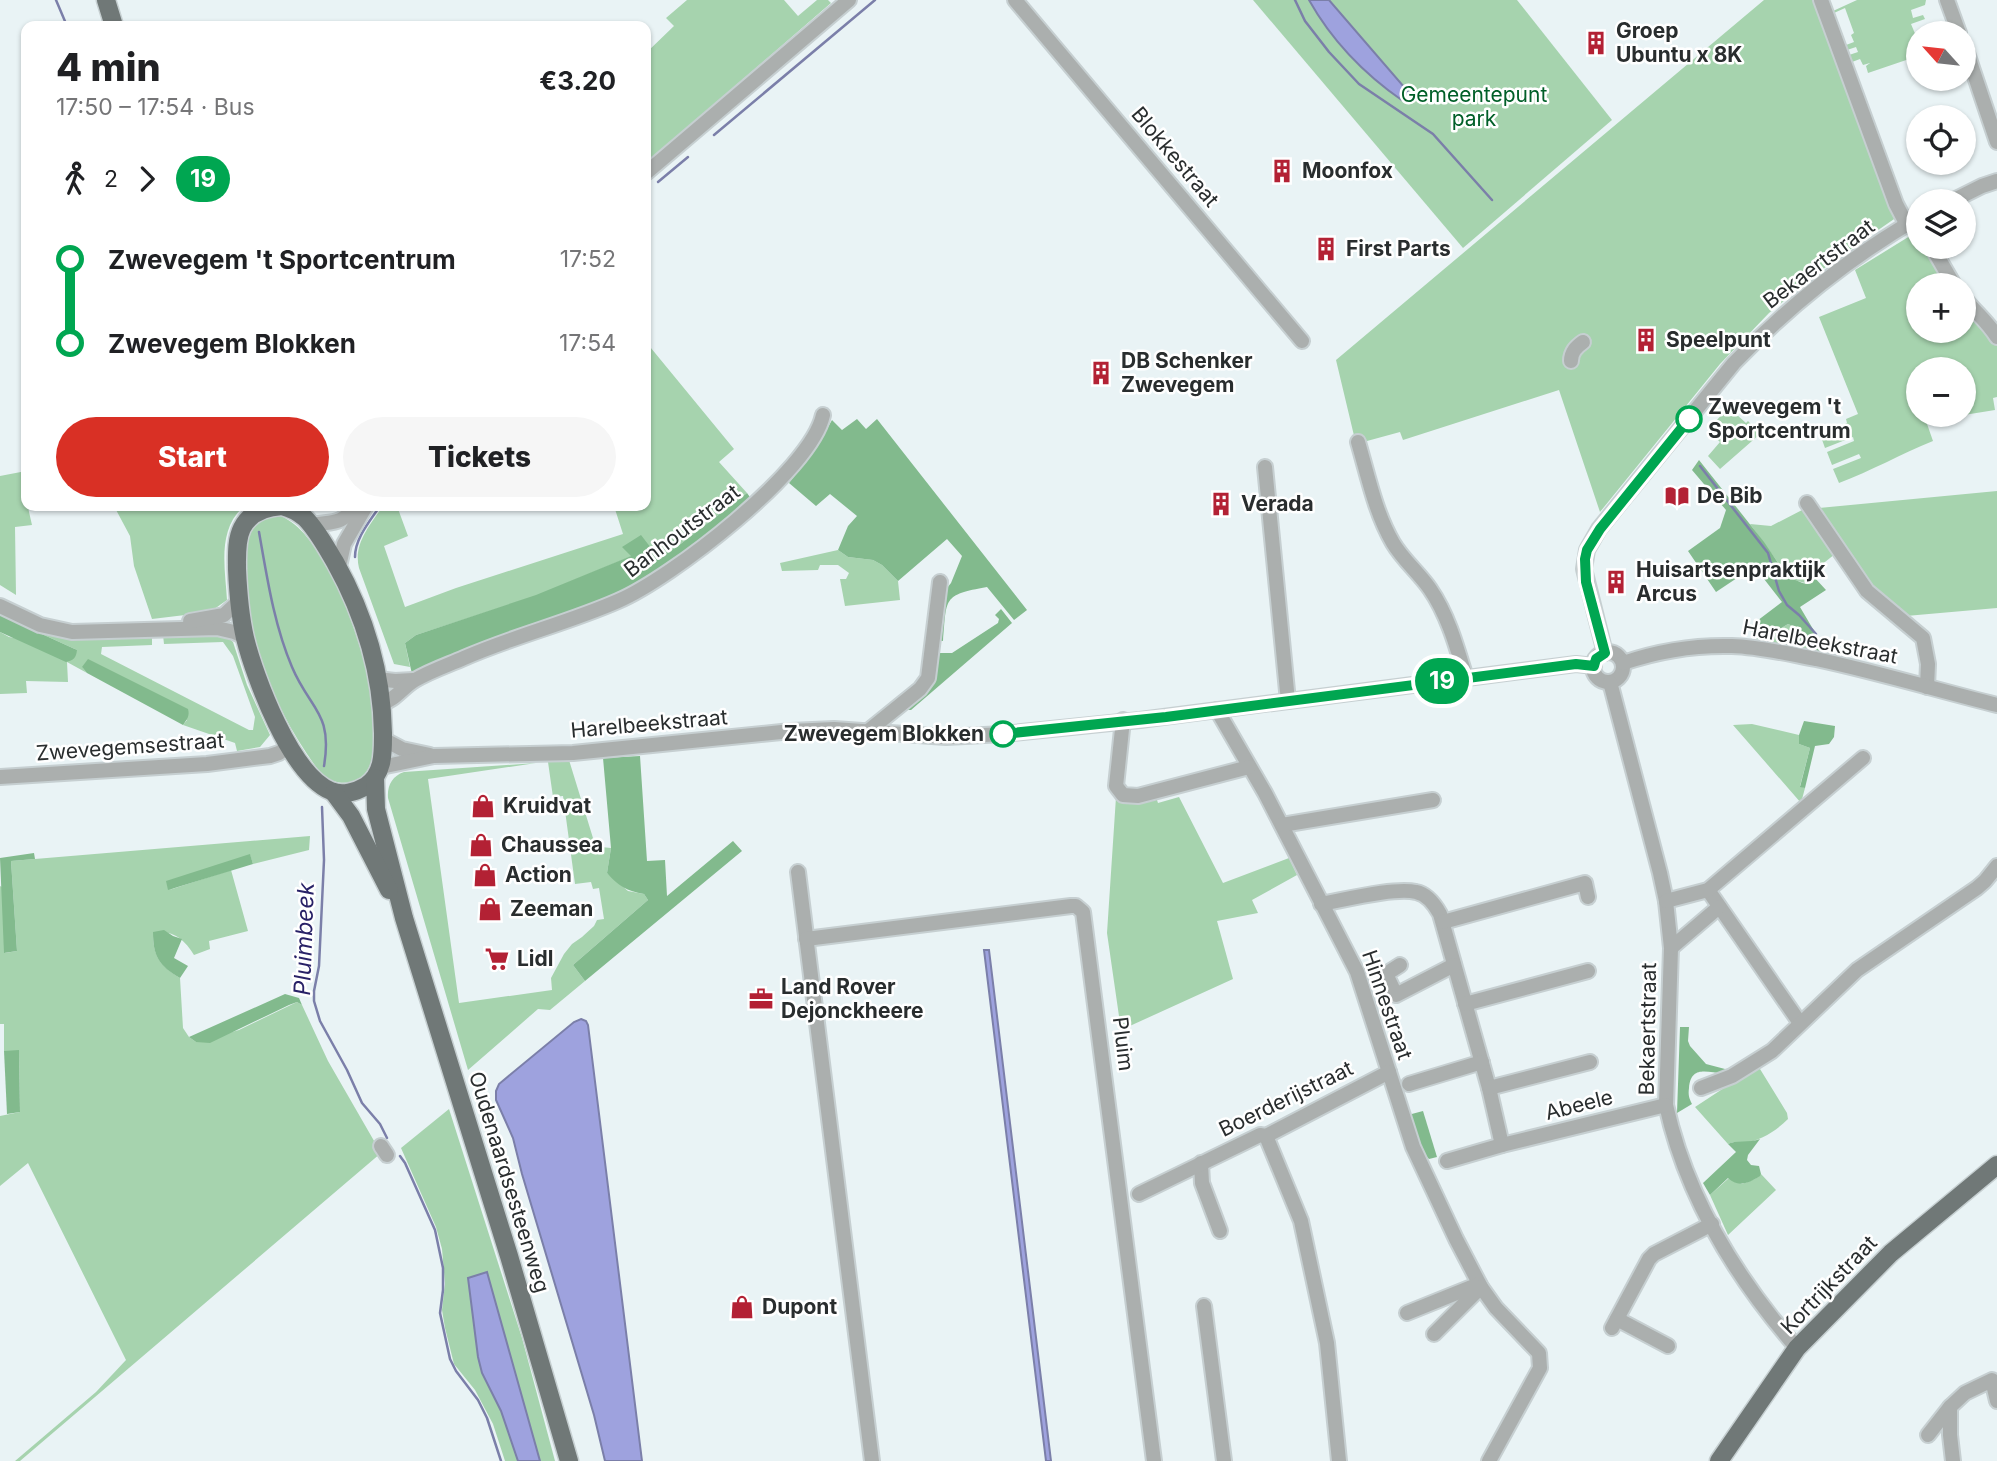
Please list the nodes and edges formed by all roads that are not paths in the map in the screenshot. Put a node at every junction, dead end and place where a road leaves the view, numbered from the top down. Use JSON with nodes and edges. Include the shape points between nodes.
{"nodes":[{"id":1,"x":106,"y":0,"type":"edge"},
{"id":2,"x":849,"y":0,"type":"edge"},
{"id":3,"x":1015,"y":0,"type":"edge"},
{"id":4,"x":1821,"y":0,"type":"edge"},
{"id":5,"x":1947,"y":0,"type":"edge"},
{"id":6,"x":112,"y":21,"type":"edge"},
{"id":7,"x":1955,"y":21,"type":"edge"},
{"id":8,"x":1976,"y":80,"type":"edge"},
{"id":9,"x":1997,"y":142,"type":"edge"},
{"id":10,"x":651,"y":169,"type":"edge"},
{"id":11,"x":1997,"y":181,"type":"edge"},
{"id":12,"x":1976,"y":189,"type":"edge"},
{"id":13,"x":1906,"y":213,"type":"edge"},
{"id":14,"x":1906,"y":227,"type":"edge"},
{"id":15,"x":1976,"y":313,"type":"edge"},
{"id":16,"x":1997,"y":337,"type":"edge"},
{"id":17,"x":1302,"y":341,"type":"dead end"},
{"id":18,"x":1583,"y":342,"type":"dead end"},
{"id":19,"x":1571,"y":360,"type":"dead end"},
{"id":20,"x":822,"y":415,"type":"dead end"},
{"id":21,"x":1358,"y":442,"type":"dead end"},
{"id":22,"x":1265,"y":467,"type":"dead end"},
{"id":23,"x":1807,"y":503,"type":"dead end"},
{"id":24,"x":256,"y":511,"type":"edge"},
{"id":25,"x":293,"y":511,"type":"edge"},
{"id":26,"x":352,"y":511,"type":"edge"},
{"id":27,"x":363,"y":511,"type":"edge"},
{"id":28,"x":311,"y":525,"type":"junction"},
{"id":29,"x":336,"y":565,"type":"junction"},
{"id":30,"x":940,"y":582,"type":"dead end"},
{"id":31,"x":239,"y":601,"type":"junction"},
{"id":32,"x":0,"y":606,"type":"edge"},
{"id":33,"x":137,"y":630,"type":"junction"},
{"id":34,"x":245,"y":637,"type":"junction"},
{"id":35,"x":1605,"y":653,"type":"junction"},
{"id":36,"x":1623,"y":663,"type":"junction"},
{"id":37,"x":1594,"y":666,"type":"junction"},
{"id":38,"x":1466,"y":678,"type":"junction"},
{"id":39,"x":377,"y":679,"type":"junction"},
{"id":40,"x":413,"y":680,"type":"junction"},
{"id":41,"x":1610,"y":682,"type":"junction"},
{"id":42,"x":1927,"y":687,"type":"junction"},
{"id":43,"x":1288,"y":701,"type":"junction"},
{"id":44,"x":381,"y":704,"type":"junction"},
{"id":45,"x":1997,"y":705,"type":"edge"},
{"id":46,"x":1217,"y":710,"type":"junction"},
{"id":47,"x":1123,"y":720,"type":"junction"},
{"id":48,"x":867,"y":732,"type":"junction"},
{"id":49,"x":285,"y":738,"type":"junction"},
{"id":50,"x":383,"y":739,"type":"junction"},
{"id":51,"x":434,"y":756,"type":"junction"},
{"id":52,"x":1863,"y":758,"type":"dead end"},
{"id":53,"x":1249,"y":766,"type":"junction"},
{"id":54,"x":378,"y":773,"type":"junction"},
{"id":55,"x":0,"y":777,"type":"edge"},
{"id":56,"x":334,"y":793,"type":"junction"},
{"id":57,"x":1433,"y":800,"type":"dead end"},
{"id":58,"x":1282,"y":825,"type":"junction"},
{"id":59,"x":1997,"y":866,"type":"edge"},
{"id":60,"x":798,"y":872,"type":"dead end"},
{"id":61,"x":1708,"y":890,"type":"junction"},
{"id":62,"x":1588,"y":897,"type":"dead end"},
{"id":63,"x":1665,"y":901,"type":"junction"},
{"id":64,"x":1321,"y":904,"type":"junction"},
{"id":65,"x":1719,"y":907,"type":"junction"},
{"id":66,"x":404,"y":918,"type":"junction"},
{"id":67,"x":1443,"y":922,"type":"junction"},
{"id":68,"x":806,"y":939,"type":"junction"},
{"id":69,"x":1671,"y":948,"type":"junction"},
{"id":70,"x":1400,"y":965,"type":"dead end"},
{"id":71,"x":1454,"y":965,"type":"junction"},
{"id":72,"x":1588,"y":971,"type":"dead end"},
{"id":73,"x":1465,"y":1004,"type":"junction"},
{"id":74,"x":1800,"y":1023,"type":"junction"},
{"id":75,"x":1482,"y":1062,"type":"junction"},
{"id":76,"x":1590,"y":1062,"type":"dead end"},
{"id":77,"x":1389,"y":1072,"type":"junction"},
{"id":78,"x":1409,"y":1084,"type":"dead end"},
{"id":79,"x":1489,"y":1088,"type":"junction"},
{"id":80,"x":1701,"y":1088,"type":"dead end"},
{"id":81,"x":1667,"y":1105,"type":"junction"},
{"id":82,"x":1266,"y":1136,"type":"junction"},
{"id":83,"x":1502,"y":1145,"type":"junction"},
{"id":84,"x":1447,"y":1161,"type":"dead end"},
{"id":85,"x":1201,"y":1163,"type":"junction"},
{"id":86,"x":1997,"y":1165,"type":"edge"},
{"id":87,"x":1139,"y":1194,"type":"dead end"},
{"id":88,"x":1712,"y":1224,"type":"junction"},
{"id":89,"x":1220,"y":1231,"type":"dead end"},
{"id":90,"x":1480,"y":1286,"type":"junction"},
{"id":91,"x":1204,"y":1306,"type":"dead end"},
{"id":92,"x":1407,"y":1313,"type":"dead end"},
{"id":93,"x":1434,"y":1334,"type":"dead end"},
{"id":94,"x":1668,"y":1346,"type":"dead end"},
{"id":95,"x":1797,"y":1349,"type":"junction"},
{"id":96,"x":1997,"y":1401,"type":"edge"},
{"id":97,"x":1950,"y":1407,"type":"junction"},
{"id":98,"x":1950,"y":1435,"type":"junction"},
{"id":99,"x":569,"y":1461,"type":"edge"},
{"id":100,"x":872,"y":1461,"type":"edge"},
{"id":101,"x":1154,"y":1461,"type":"edge"},
{"id":102,"x":1224,"y":1461,"type":"edge"},
{"id":103,"x":1339,"y":1461,"type":"edge"},
{"id":104,"x":1489,"y":1461,"type":"edge"},
{"id":105,"x":1719,"y":1461,"type":"edge"},
{"id":106,"x":1953,"y":1461,"type":"edge"}],
"edges":[{"from":1,"to":6,"type":"main road"},
{"from":2,"to":10,"type":"street"},
{"from":3,"to":17,"type":"street","name":"Blokkestraat"},
{"from":4,"to":13,"type":"street","name":"Bekaertstraat","via":[[1896,204]]},
{"from":5,"to":7,"type":"street"},
{"from":8,"to":9,"type":"street"},
{"from":11,"to":12,"type":"street"},
{"from":14,"to":35,"type":"street","name":"Bekaertstraat","via":[[1810,292],[1753,343],[1600,529],[1587,550],[1584,569]]},
{"from":15,"to":16,"type":"street"},
{"from":18,"to":19,"type":"street"},
{"from":20,"to":40,"type":"street","name":"Banhoutstraat","via":[[820,426],[780,480],[650,585]]},
{"from":21,"to":38,"type":"street","via":[[1381,519],[1394,545],[1432,591]]},
{"from":22,"to":43,"type":"street"},
{"from":23,"to":42,"type":"street","name":"Harelbeekstraat","via":[[1867,591],[1923,638]]},
{"from":24,"to":31,"type":"main road","name":"Oudenaardsesteenweg","via":[[239,535]]},
{"from":25,"to":28,"type":"main road"},
{"from":26,"to":28,"type":"street","via":[[333,524]]},
{"from":27,"to":29,"type":"street"},
{"from":28,"to":29,"type":"main road","name":"Oudenaardsesteenweg"},
{"from":29,"to":39,"type":"main road","name":"Oudenaardsesteenweg","via":[[362,620]]},
{"from":30,"to":48,"type":"street","via":[[928,678]]},
{"from":31,"to":33,"type":"street","via":[[224,615]]},
{"from":31,"to":34,"type":"main road","name":"Oudenaardsesteenweg"},
{"from":32,"to":33,"type":"street","via":[[58,630]]},
{"from":33,"to":34,"type":"street","via":[[217,628]]},
{"from":34,"to":49,"type":"main road","name":"Oudenaardsesteenweg","via":[[266,700]]},
{"from":35,"to":36,"type":"street","via":[[1614,653]]},
{"from":35,"to":37,"type":"street"},
{"from":36,"to":41,"type":"street","via":[[1622,673]]},
{"from":36,"to":42,"type":"street","name":"Harelbeekstraat","via":[[1669,650],[1733,646],[1860,668]]},
{"from":37,"to":38,"type":"street","name":"Harelbeekstraat","via":[[1576,664]]},
{"from":37,"to":41,"type":"street","via":[[1598,678]]},
{"from":38,"to":43,"type":"street","name":"Harelbeekstraat"},
{"from":39,"to":40,"type":"street","name":"Banhoutstraat"},
{"from":39,"to":44,"type":"main road","name":"Oudenaardsesteenweg"},
{"from":40,"to":44,"type":"street","name":"Banhoutstraat"},
{"from":41,"to":63,"type":"street","name":"Bekaertstraat"},
{"from":42,"to":45,"type":"street","name":"Harelbeekstraat"},
{"from":43,"to":46,"type":"street","name":"Harelbeekstraat"},
{"from":44,"to":50,"type":"main road","name":"Oudenaardsesteenweg"},
{"from":46,"to":47,"type":"street","name":"Harelbeekstraat"},
{"from":46,"to":53,"type":"street","name":"Hinnestraat"},
{"from":47,"to":48,"type":"street","name":"Harelbeekstraat","via":[[946,737]]},
{"from":47,"to":53,"type":"street","via":[[1116,786],[1123,795],[1138,796]]},
{"from":48,"to":51,"type":"street","name":"Harelbeekstraat","via":[[791,731],[573,753]]},
{"from":49,"to":55,"type":"street","name":"Zwevegemsestraat","via":[[276,740],[262,756],[207,764]]},
{"from":49,"to":56,"type":"main road","name":"Oudenaardsesteenweg","via":[[311,777]]},
{"from":50,"to":51,"type":"street","name":"Harelbeekstraat"},
{"from":50,"to":54,"type":"main road","name":"Oudenaardsesteenweg"},
{"from":51,"to":54,"type":"street","name":"Harelbeekstraat"},
{"from":52,"to":61,"type":"street"},
{"from":53,"to":58,"type":"street","name":"Hinnestraat"},
{"from":54,"to":56,"type":"main road","via":[[355,792]]},
{"from":54,"to":66,"type":"main road","name":"Oudenaardsesteenweg","via":[[376,809]]},
{"from":56,"to":66,"type":"main road","name":"Oudenaardsesteenweg","via":[[351,816]]},
{"from":57,"to":58,"type":"street"},
{"from":58,"to":64,"type":"street","name":"Hinnestraat"},
{"from":59,"to":74,"type":"street","via":[[1976,888],[1857,970]]},
{"from":60,"to":68,"type":"street"},
{"from":61,"to":63,"type":"street"},
{"from":61,"to":65,"type":"street"},
{"from":62,"to":67,"type":"street","via":[[1585,883]]},
{"from":63,"to":69,"type":"street","name":"Bekaertstraat"},
{"from":64,"to":67,"type":"street","via":[[1418,892],[1433,902]]},
{"from":64,"to":77,"type":"street","name":"Hinnestraat","via":[[1357,972]]},
{"from":65,"to":69,"type":"street"},
{"from":65,"to":74,"type":"street"},
{"from":66,"to":99,"type":"main road","name":"Oudenaardsesteenweg"},
{"from":67,"to":71,"type":"street"},
{"from":68,"to":100,"type":"street"},
{"from":68,"to":101,"type":"street","name":"Pluim","via":[[1071,906],[1083,912]]},
{"from":69,"to":81,"type":"street","name":"Bekaertstraat"},
{"from":70,"to":71,"type":"street","via":[[1386,974],[1396,995]]},
{"from":71,"to":73,"type":"street"},
{"from":72,"to":73,"type":"street"},
{"from":73,"to":75,"type":"street"},
{"from":74,"to":80,"type":"street","via":[[1772,1051],[1732,1076]]},
{"from":75,"to":78,"type":"street"},
{"from":75,"to":79,"type":"street"},
{"from":76,"to":79,"type":"street","name":"Abeele"},
{"from":77,"to":82,"type":"street","name":"Boerderijstraat"},
{"from":77,"to":90,"type":"street","name":"Hinnestraat","via":[[1413,1147]]},
{"from":79,"to":83,"type":"street"},
{"from":81,"to":83,"type":"street","name":"Abeele"},
{"from":81,"to":88,"type":"street","name":"Bekaertstraat","via":[[1676,1143]]},
{"from":82,"to":85,"type":"street","name":"Boerderijstraat"},
{"from":82,"to":103,"type":"street","via":[[1301,1221],[1327,1343]]},
{"from":83,"to":84,"type":"street","name":"Abeele"},
{"from":85,"to":87,"type":"street","name":"Boerderijstraat"},
{"from":85,"to":89,"type":"street","via":[[1202,1183]]},
{"from":86,"to":95,"type":"main road","name":"Kortrijkstraat","via":[[1891,1253]]},
{"from":88,"to":94,"type":"street","via":[[1649,1259],[1614,1323]]},
{"from":88,"to":95,"type":"street","name":"Bekaertstraat","via":[[1740,1274]]},
{"from":90,"to":92,"type":"street"},
{"from":90,"to":93,"type":"street"},
{"from":90,"to":104,"type":"street","name":"Hinnestraat","via":[[1541,1358],[1540,1368]]},
{"from":91,"to":102,"type":"street"},
{"from":95,"to":105,"type":"main road","name":"Kortrijkstraat"},
{"from":96,"to":97,"type":"street","via":[[1991,1375]]},
{"from":97,"to":98,"type":"street"},
{"from":97,"to":98,"type":"street","via":[[1931,1430]]},
{"from":98,"to":106,"type":"street"}]}
